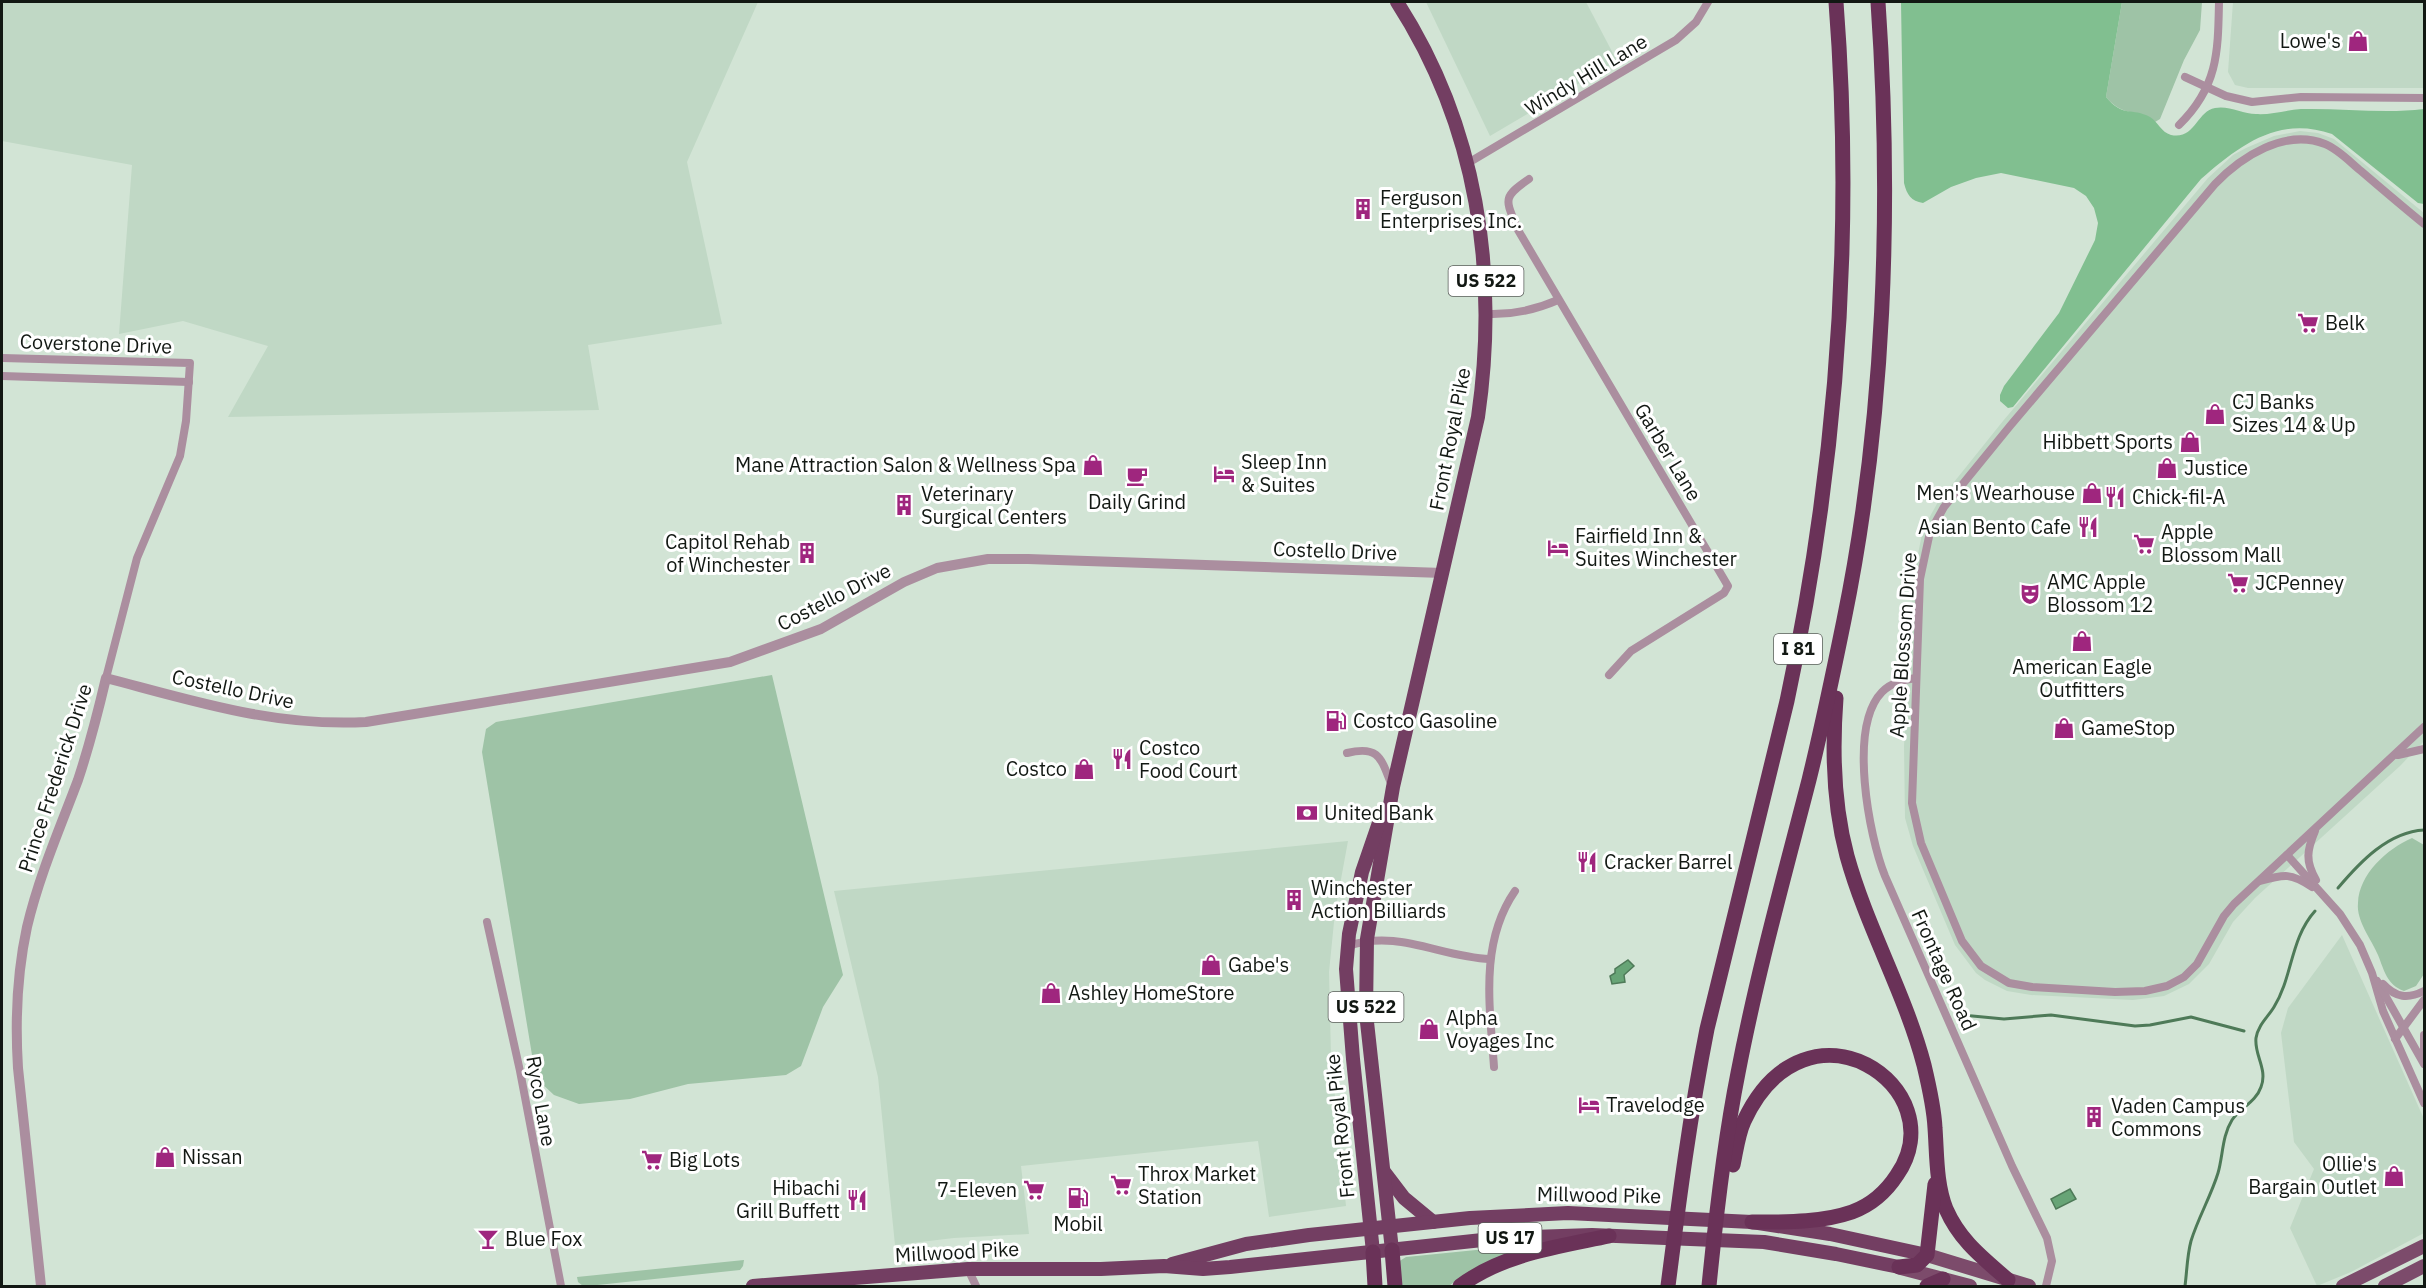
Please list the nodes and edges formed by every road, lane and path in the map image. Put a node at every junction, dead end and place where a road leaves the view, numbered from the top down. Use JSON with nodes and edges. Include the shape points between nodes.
{"nodes":[{"id":1,"x":1397,"y":2,"type":"edge"},
{"id":2,"x":1708,"y":2,"type":"edge"},
{"id":3,"x":1836,"y":2,"type":"edge"},
{"id":4,"x":1878,"y":2,"type":"edge"},
{"id":5,"x":2219,"y":2,"type":"edge"},
{"id":6,"x":2185,"y":76,"type":"dead end"},
{"id":7,"x":2208,"y":88,"type":"junction"},
{"id":8,"x":2424,"y":98,"type":"edge"},
{"id":9,"x":2179,"y":125,"type":"dead end"},
{"id":10,"x":1468,"y":163,"type":"junction"},
{"id":11,"x":1529,"y":179,"type":"dead end"},
{"id":12,"x":2424,"y":224,"type":"edge"},
{"id":13,"x":1558,"y":300,"type":"junction"},
{"id":14,"x":1487,"y":314,"type":"junction"},
{"id":15,"x":2,"y":358,"type":"edge"},
{"id":16,"x":190,"y":363,"type":"joint"},
{"id":17,"x":2,"y":376,"type":"edge"},
{"id":18,"x":189,"y":382,"type":"junction"},
{"id":19,"x":1443,"y":573,"type":"junction"},
{"id":20,"x":1844,"y":619,"type":"junction"},
{"id":21,"x":1610,"y":675,"type":"dead end"},
{"id":22,"x":106,"y":678,"type":"junction"},
{"id":23,"x":1916,"y":678,"type":"junction"},
{"id":24,"x":2424,"y":731,"type":"edge"},
{"id":25,"x":2424,"y":749,"type":"edge"},
{"id":26,"x":1347,"y":753,"type":"dead end"},
{"id":27,"x":2395,"y":756,"type":"junction"},
{"id":28,"x":1393,"y":787,"type":"junction"},
{"id":29,"x":2316,"y":828,"type":"junction"},
{"id":30,"x":2287,"y":855,"type":"junction"},
{"id":31,"x":2257,"y":882,"type":"junction"},
{"id":32,"x":1515,"y":891,"type":"dead end"},
{"id":33,"x":2325,"y":896,"type":"junction"},
{"id":34,"x":487,"y":922,"type":"dead end"},
{"id":35,"x":1367,"y":939,"type":"junction"},
{"id":36,"x":1348,"y":946,"type":"junction"},
{"id":37,"x":1490,"y":959,"type":"junction"},
{"id":38,"x":2372,"y":973,"type":"junction"},
{"id":39,"x":2424,"y":991,"type":"edge"},
{"id":40,"x":2424,"y":1000,"type":"edge"},
{"id":41,"x":2405,"y":1027,"type":"junction"},
{"id":42,"x":2424,"y":1035,"type":"edge"},
{"id":43,"x":2396,"y":1039,"type":"junction"},
{"id":44,"x":2424,"y":1055,"type":"edge"},
{"id":45,"x":2424,"y":1064,"type":"edge"},
{"id":46,"x":1494,"y":1067,"type":"dead end"},
{"id":47,"x":2424,"y":1103,"type":"edge"},
{"id":48,"x":1937,"y":1154,"type":"junction"},
{"id":49,"x":1383,"y":1171,"type":"junction"},
{"id":50,"x":1681,"y":1180,"type":"junction"},
{"id":51,"x":1718,"y":1207,"type":"junction"},
{"id":52,"x":1433,"y":1222,"type":"junction"},
{"id":53,"x":1752,"y":1222,"type":"junction"},
{"id":54,"x":1389,"y":1227,"type":"junction"},
{"id":55,"x":1371,"y":1229,"type":"junction"},
{"id":56,"x":1609,"y":1236,"type":"junction"},
{"id":57,"x":2424,"y":1246,"type":"edge"},
{"id":58,"x":1392,"y":1250,"type":"junction"},
{"id":59,"x":1373,"y":1252,"type":"junction"},
{"id":60,"x":1927,"y":1255,"type":"junction"},
{"id":61,"x":1164,"y":1266,"type":"junction"},
{"id":62,"x":2424,"y":1266,"type":"edge"},
{"id":63,"x":1899,"y":1268,"type":"junction"},
{"id":64,"x":968,"y":1269,"type":"junction"},
{"id":65,"x":2424,"y":1276,"type":"edge"},
{"id":66,"x":1943,"y":1279,"type":"junction"},
{"id":67,"x":2008,"y":1280,"type":"junction"},
{"id":68,"x":2388,"y":1285,"type":"edge"},
{"id":69,"x":41,"y":1287,"type":"edge"},
{"id":70,"x":561,"y":1287,"type":"edge"},
{"id":71,"x":753,"y":1287,"type":"edge"},
{"id":72,"x":976,"y":1287,"type":"edge"},
{"id":73,"x":1375,"y":1287,"type":"edge"},
{"id":74,"x":1395,"y":1287,"type":"edge"},
{"id":75,"x":1460,"y":1287,"type":"edge"},
{"id":76,"x":1662,"y":1287,"type":"edge"},
{"id":77,"x":1668,"y":1287,"type":"edge"},
{"id":78,"x":1709,"y":1287,"type":"edge"},
{"id":79,"x":1927,"y":1287,"type":"edge"},
{"id":80,"x":1970,"y":1287,"type":"edge"},
{"id":81,"x":2029,"y":1287,"type":"edge"},
{"id":82,"x":2046,"y":1287,"type":"edge"},
{"id":83,"x":2343,"y":1287,"type":"edge"}],
"edges":[{"from":1,"to":10,"type":"highway","name":"Front Royal Pike","number":"US 522","via":[[1433,68]]},
{"from":2,"to":10,"type":"street","name":"Windy Hill Lane","via":[[1691,27],[1676,40]]},
{"from":3,"to":50,"type":"highway","number":"I 81","via":[[1842,248],[1836,374],[1819,525],[1797,657],[1707,1029]]},
{"from":4,"to":20,"type":"highway","number":"I 81","via":[[1884,143],[1882,284],[1868,458]]},
{"from":5,"to":7,"type":"street","via":[[2217,52]]},
{"from":6,"to":7,"type":"street"},
{"from":7,"to":8,"type":"street","via":[[2256,102],[2301,97]]},
{"from":7,"to":9,"type":"street"},
{"from":10,"to":14,"type":"highway","name":"Front Royal Pike","number":"US 522","via":[[1481,232]]},
{"from":11,"to":13,"type":"street","name":"Garber Lane","via":[[1512,191],[1508,201],[1518,230]]},
{"from":12,"to":23,"type":"street","name":"Apple Blossom Drive","via":[[2324,143],[2300,140],[2276,144],[2232,167],[2078,344],[1937,518],[1926,544],[1920,579]]},
{"from":13,"to":14,"type":"street","via":[[1530,310]]},
{"from":13,"to":21,"type":"street","name":"Garber Lane","via":[[1728,586],[1724,593],[1631,651]]},
{"from":14,"to":19,"type":"highway","name":"Front Royal Pike","number":"US 522","via":[[1478,417]]},
{"from":15,"to":16,"type":"street","name":"Coverstone Drive"},
{"from":16,"to":18,"type":"street","name":"Prince Frederick Drive"},
{"from":17,"to":18,"type":"street","name":"Coverstone Drive"},
{"from":18,"to":22,"type":"street","name":"Prince Frederick Drive","via":[[180,456],[137,558]]},
{"from":19,"to":22,"type":"street","name":"Costello Drive","via":[[972,560],[928,571],[821,629],[730,662],[366,722],[316,723],[253,716]]},
{"from":19,"to":28,"type":"highway","name":"Front Royal Pike","number":"US 522"},
{"from":20,"to":48,"type":"highway","via":[[1833,745],[1838,811],[1847,856],[1923,1062],[1932,1101]]},
{"from":20,"to":51,"type":"highway","number":"I 81","via":[[1737,1075]]},
{"from":22,"to":69,"type":"street","name":"Prince Frederick Drive","via":[[78,778],[34,902],[18,982],[18,1068]]},
{"from":23,"to":31,"type":"street","name":"Apple Blossom Drive","via":[[1911,788],[1915,825],[1962,941],[1989,973],[2009,983],[2032,987],[2115,992],[2167,986],[2198,964],[2224,916]]},
{"from":23,"to":82,"type":"street","name":"Frontage Road","via":[[1893,683],[1883,691],[1869,722],[1864,776],[1870,827],[1885,876],[2009,1159],[2048,1238],[2052,1256]]},
{"from":24,"to":27,"type":"street","name":"Apple Blossom Drive"},
{"from":25,"to":27,"type":"street"},
{"from":26,"to":28,"type":"street","via":[[1363,749],[1373,753]]},
{"from":27,"to":29,"type":"street","name":"Apple Blossom Drive"},
{"from":28,"to":35,"type":"highway","name":"Front Royal Pike","number":"US 522"},
{"from":28,"to":36,"type":"highway","name":"Front Royal Pike","number":"US 522","via":[[1362,872]]},
{"from":29,"to":30,"type":"street","name":"Apple Blossom Drive"},
{"from":29,"to":33,"type":"street","via":[[2307,860]]},
{"from":30,"to":31,"type":"street","name":"Apple Blossom Drive"},
{"from":30,"to":33,"type":"street"},
{"from":31,"to":33,"type":"street","via":[[2292,876]]},
{"from":32,"to":37,"type":"street","via":[[1505,906]]},
{"from":33,"to":38,"type":"street","via":[[2351,929]]},
{"from":34,"to":70,"type":"street","name":"Ryco Lane"},
{"from":35,"to":36,"type":"street"},
{"from":35,"to":37,"type":"street","via":[[1393,940]]},
{"from":35,"to":49,"type":"highway","name":"Front Royal Pike","number":"US 522","via":[[1366,1013]]},
{"from":36,"to":55,"type":"highway","name":"Front Royal Pike","number":"US 522","via":[[1349,1023]]},
{"from":37,"to":46,"type":"street"},
{"from":38,"to":39,"type":"street","via":[[2402,997]]},
{"from":38,"to":41,"type":"street"},
{"from":38,"to":43,"type":"street"},
{"from":40,"to":41,"type":"street"},
{"from":41,"to":43,"type":"street"},
{"from":41,"to":45,"type":"street"},
{"from":42,"to":44,"type":"street"},
{"from":43,"to":47,"type":"street"},
{"from":48,"to":60,"type":"highway"},
{"from":48,"to":67,"type":"highway","via":[[1941,1194],[1956,1227],[1975,1253]]},
{"from":49,"to":52,"type":"highway","via":[[1404,1198]]},
{"from":49,"to":54,"type":"highway","name":"Front Royal Pike","number":"US 522"},
{"from":50,"to":76,"type":"highway"},
{"from":50,"to":77,"type":"highway","number":"I 81"},
{"from":51,"to":53,"type":"highway","via":[[1727,1190],[1743,1124],[1773,1078],[1795,1064],[1820,1056],[1844,1055],[1877,1070],[1902,1100],[1910,1128],[1907,1157],[1892,1184],[1869,1204],[1838,1216]]},
{"from":51,"to":78,"type":"highway","number":"I 81"},
{"from":52,"to":53,"type":"highway","name":"Millwood Pike","number":"US 17","via":[[1527,1214]]},
{"from":52,"to":54,"type":"highway","name":"Millwood Pike","number":"US 17"},
{"from":53,"to":60,"type":"highway","name":"Millwood Pike","number":"US 17"},
{"from":54,"to":55,"type":"highway","name":"Millwood Pike","number":"US 17"},
{"from":54,"to":58,"type":"highway","name":"Front Royal Pike"},
{"from":55,"to":59,"type":"highway","name":"Front Royal Pike","number":"US 522"},
{"from":55,"to":61,"type":"highway","name":"Millwood Pike","number":"US 17","via":[[1246,1244]]},
{"from":56,"to":58,"type":"highway","name":"Millwood Pike","number":"US 17","via":[[1502,1238]]},
{"from":56,"to":63,"type":"highway","name":"Millwood Pike","number":"US 17","via":[[1749,1242],[1836,1254]]},
{"from":56,"to":75,"type":"highway","via":[[1515,1257]]},
{"from":57,"to":83,"type":"main road"},
{"from":58,"to":59,"type":"highway","name":"Millwood Pike","number":"US 17"},
{"from":58,"to":74,"type":"highway"},
{"from":59,"to":61,"type":"highway","name":"Millwood Pike","number":"US 17","via":[[1203,1269]]},
{"from":59,"to":73,"type":"highway"},
{"from":60,"to":63,"type":"highway","via":[[1917,1265]]},
{"from":60,"to":67,"type":"main road","name":"Millwood Pike","number":"US 17"},
{"from":61,"to":64,"type":"highway","name":"Millwood Pike","number":"US 17"},
{"from":62,"to":68,"type":"main road"},
{"from":63,"to":66,"type":"main road","name":"Millwood Pike","number":"US 17"},
{"from":64,"to":71,"type":"highway","name":"Millwood Pike","number":"US 17"},
{"from":64,"to":72,"type":"street"},
{"from":65,"to":68,"type":"main road"},
{"from":66,"to":79,"type":"highway"},
{"from":66,"to":80,"type":"main road","name":"Millwood Pike","number":"US 17"},
{"from":67,"to":81,"type":"main road","name":"Millwood Pike","number":"US 17"}]}
